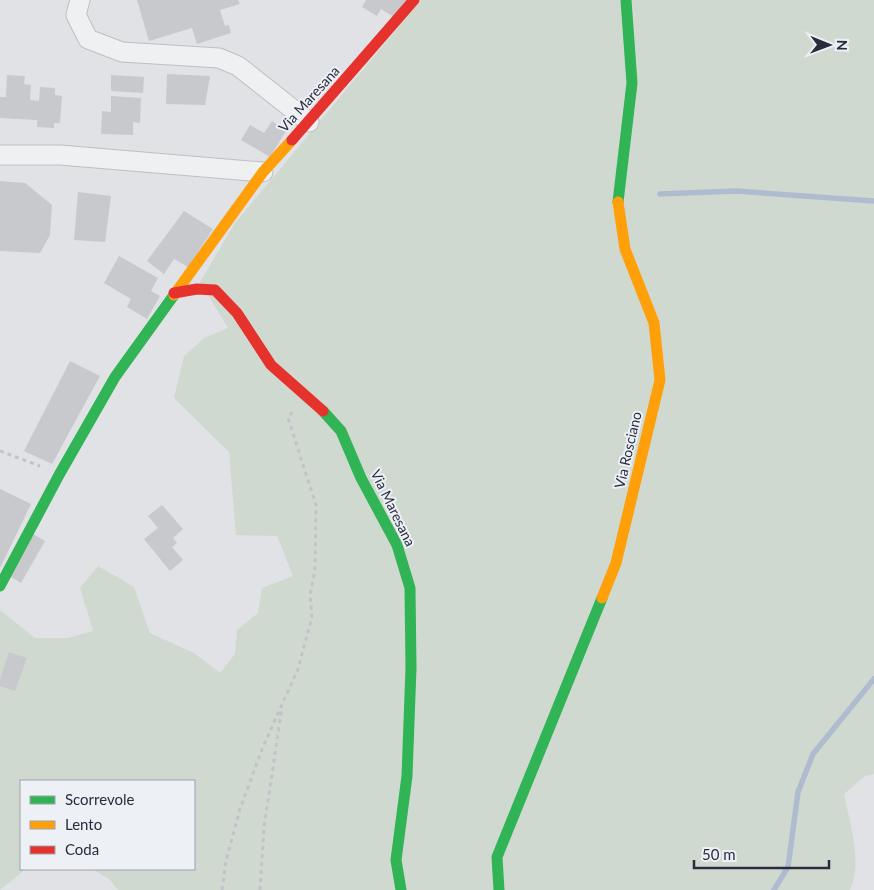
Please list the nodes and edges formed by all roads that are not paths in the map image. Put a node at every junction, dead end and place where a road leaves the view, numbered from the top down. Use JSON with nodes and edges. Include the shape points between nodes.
{"nodes":[{"id":1,"x":80,"y":0,"type":"edge"},
{"id":2,"x":414,"y":0,"type":"edge"},
{"id":3,"x":626,"y":1,"type":"edge"},
{"id":4,"x":309,"y":122,"type":"junction"},
{"id":5,"x":0,"y":155,"type":"edge"},
{"id":6,"x":263,"y":172,"type":"junction"},
{"id":7,"x":174,"y":293,"type":"junction"},
{"id":8,"x":0,"y":586,"type":"edge"},
{"id":9,"x":401,"y":890,"type":"edge"},
{"id":10,"x":499,"y":890,"type":"edge"}],
"edges":[{"from":1,"to":4,"type":"street","via":[[76,15],[88,39],[122,52],[219,58],[238,66]]},
{"from":2,"to":4,"type":"street","name":"Via Maresana"},
{"from":3,"to":10,"type":"street","name":"Via Rosciano","via":[[632,83],[618,197],[625,249],[654,324],[660,380],[616,563],[497,856]]},
{"from":4,"to":6,"type":"street","name":"Via Maresana"},
{"from":5,"to":6,"type":"street","via":[[60,155]]},
{"from":6,"to":7,"type":"street","name":"Via Maresana"},
{"from":7,"to":8,"type":"street","name":"Via Maresana","via":[[115,376]]},
{"from":7,"to":9,"type":"street","name":"Via Maresana","via":[[215,290],[237,313],[271,365],[319,406],[340,431],[397,545],[410,588],[412,668],[407,776],[396,860]]}]}
